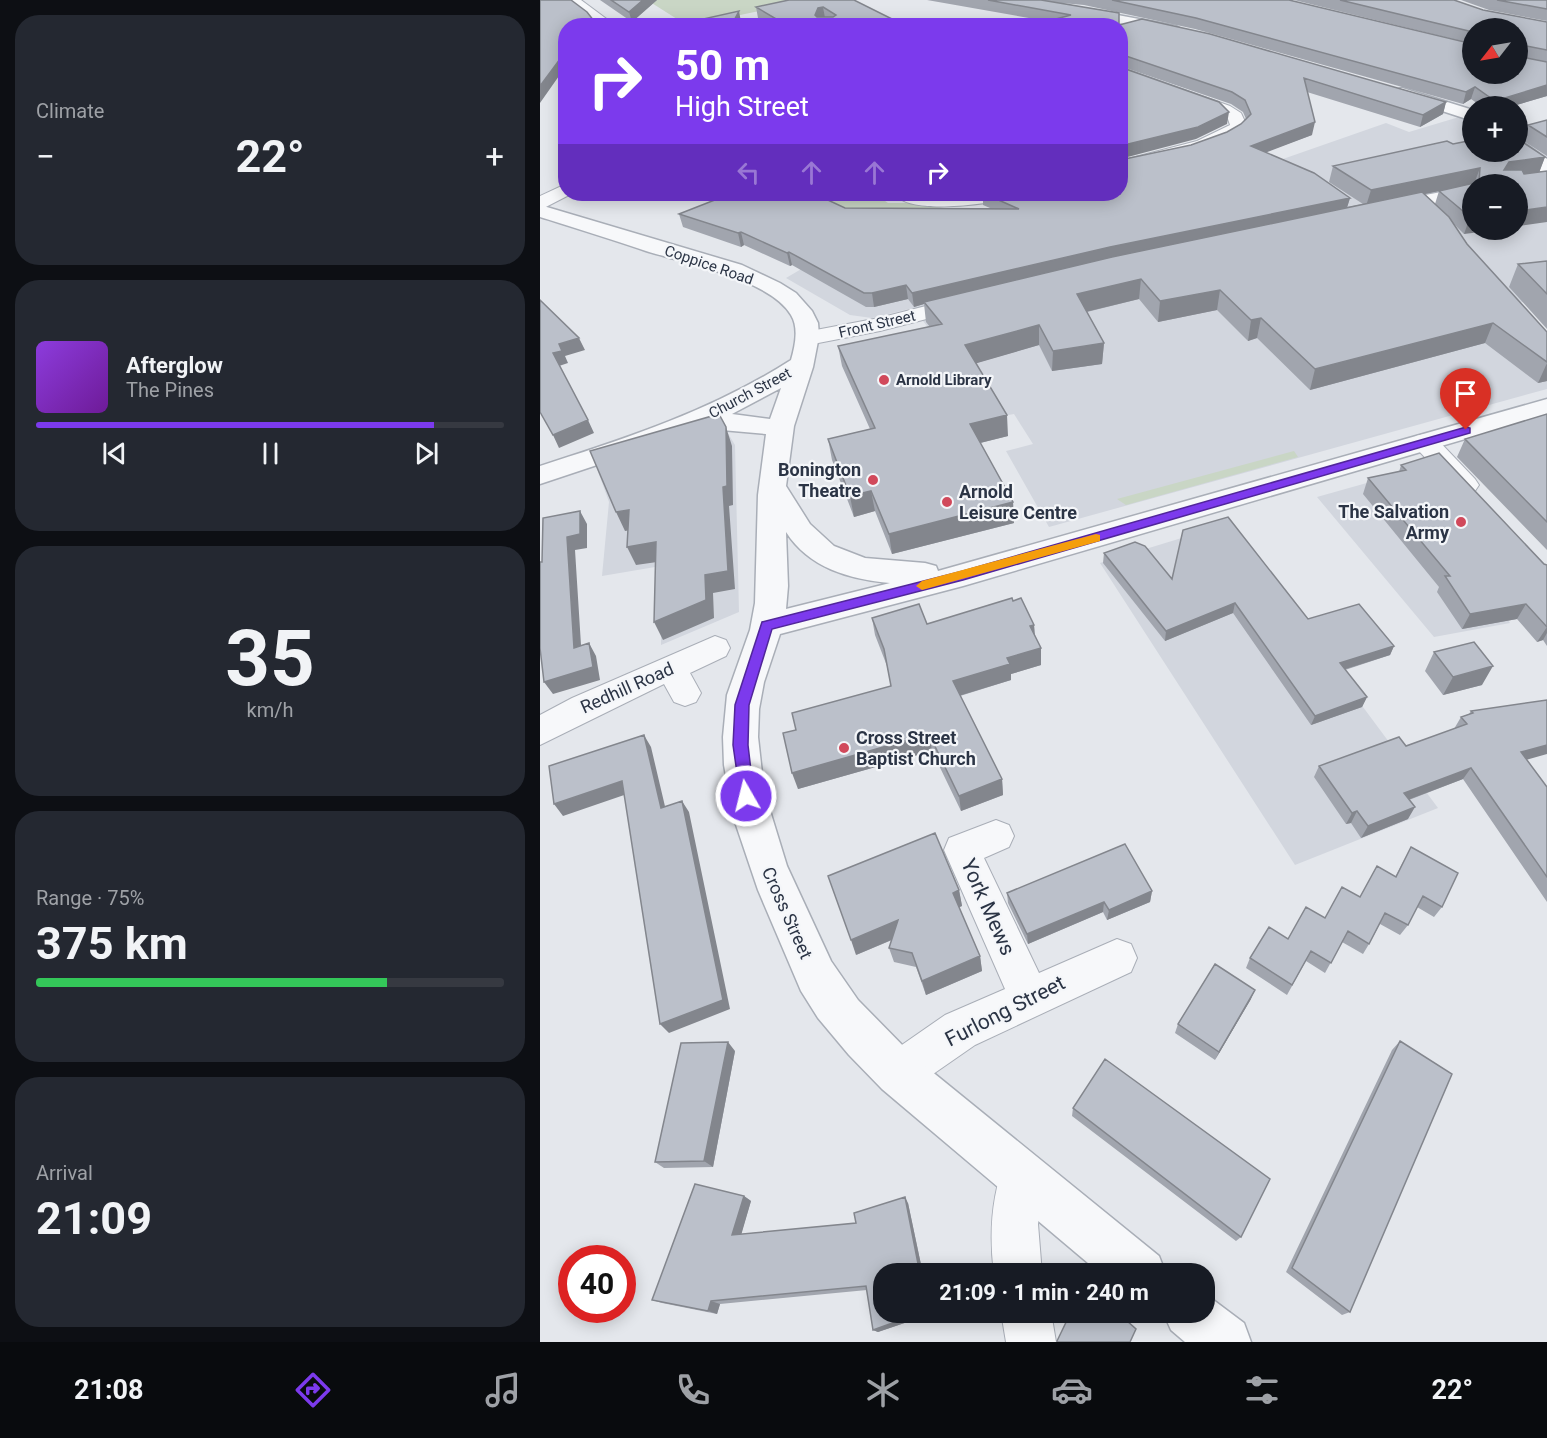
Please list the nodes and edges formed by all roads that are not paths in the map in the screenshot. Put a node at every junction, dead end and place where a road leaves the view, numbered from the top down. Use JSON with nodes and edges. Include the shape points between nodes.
{"nodes":[{"id":1,"x":573,"y":0,"type":"edge"},
{"id":2,"x":1016,"y":0,"type":"edge"},
{"id":3,"x":598,"y":18,"type":"edge"},
{"id":4,"x":1114,"y":18,"type":"edge"},
{"id":5,"x":1128,"y":21,"type":"edge"},
{"id":6,"x":1141,"y":23,"type":"junction"},
{"id":7,"x":1128,"y":27,"type":"edge"},
{"id":8,"x":1194,"y":34,"type":"edge"},
{"id":9,"x":1128,"y":74,"type":"edge"},
{"id":10,"x":1383,"y":87,"type":"edge"},
{"id":11,"x":1462,"y":112,"type":"edge"},
{"id":12,"x":1528,"y":154,"type":"edge"},
{"id":13,"x":1128,"y":164,"type":"edge"},
{"id":14,"x":1547,"y":167,"type":"edge"},
{"id":15,"x":558,"y":194,"type":"edge"},
{"id":16,"x":1462,"y":194,"type":"edge"},
{"id":17,"x":540,"y":204,"type":"edge"},
{"id":18,"x":540,"y":211,"type":"edge"},
{"id":19,"x":1372,"y":211,"type":"edge"},
{"id":20,"x":989,"y":297,"type":"edge"},
{"id":21,"x":808,"y":338,"type":"junction"},
{"id":22,"x":801,"y":364,"type":"junction"},
{"id":23,"x":1547,"y":407,"type":"edge"},
{"id":24,"x":697,"y":421,"type":"junction"},
{"id":25,"x":782,"y":421,"type":"junction"},
{"id":26,"x":1425,"y":442,"type":"junction"},
{"id":27,"x":540,"y":474,"type":"edge"},
{"id":28,"x":773,"y":487,"type":"junction"},
{"id":29,"x":1482,"y":502,"type":"edge"},
{"id":30,"x":963,"y":575,"type":"junction"},
{"id":31,"x":767,"y":626,"type":"junction"},
{"id":32,"x":715,"y":648,"type":"dead end"},
{"id":33,"x":540,"y":731,"type":"edge"},
{"id":34,"x":996,"y":836,"type":"dead end"},
{"id":35,"x":1117,"y":958,"type":"dead end"},
{"id":36,"x":1029,"y":997,"type":"junction"},
{"id":37,"x":898,"y":1073,"type":"junction"},
{"id":38,"x":1022,"y":1175,"type":"junction"},
{"id":39,"x":1016,"y":1263,"type":"edge"},
{"id":40,"x":1128,"y":1263,"type":"edge"},
{"id":41,"x":1028,"y":1323,"type":"edge"},
{"id":42,"x":1202,"y":1323,"type":"edge"},
{"id":43,"x":1031,"y":1342,"type":"edge"},
{"id":44,"x":1225,"y":1342,"type":"edge"}],
"edges":[{"from":1,"to":3,"type":"street"},
{"from":2,"to":4,"type":"street"},
{"from":5,"to":6,"type":"street"},
{"from":6,"to":7,"type":"street"},
{"from":6,"to":8,"type":"street"},
{"from":9,"to":13,"type":"street","via":[[1224,109],[1238,120],[1239,126],[1211,141]]},
{"from":10,"to":11,"type":"street"},
{"from":12,"to":14,"type":"street"},
{"from":15,"to":17,"type":"street"},
{"from":16,"to":19,"type":"street"},
{"from":18,"to":21,"type":"street","name":"Coppice Road","via":[[751,277],[778,291],[801,311],[807,322]]},
{"from":20,"to":21,"type":"street","name":"Front Street"},
{"from":21,"to":22,"type":"street"},
{"from":22,"to":24,"type":"street","name":"Church Street","via":[[762,389]]},
{"from":22,"to":25,"type":"street"},
{"from":23,"to":26,"type":"street"},
{"from":24,"to":25,"type":"street","name":"Church Street"},
{"from":24,"to":27,"type":"street","name":"Church Street"},
{"from":25,"to":28,"type":"street","name":"Cross Street"},
{"from":26,"to":29,"type":"street"},
{"from":26,"to":30,"type":"street"},
{"from":28,"to":30,"type":"street","via":[[811,544],[844,564],[877,572]]},
{"from":28,"to":31,"type":"street","name":"Cross Street"},
{"from":30,"to":31,"type":"street"},
{"from":31,"to":37,"type":"street","name":"Cross Street","via":[[742,705],[742,777],[750,816],[763,860],[817,977],[851,1025]]},
{"from":32,"to":33,"type":"street","name":"Redhill Road","via":[[678,681],[583,707]]},
{"from":34,"to":36,"type":"street","name":"York Mews","via":[[962,850]]},
{"from":35,"to":36,"type":"street","name":"Furlong Street"},
{"from":36,"to":37,"type":"street","name":"Furlong Street","via":[[960,1030]]},
{"from":37,"to":38,"type":"street","name":"Cross Street"},
{"from":38,"to":39,"type":"street","via":[[1014,1208]]},
{"from":38,"to":40,"type":"street","name":"Cross Street"},
{"from":41,"to":43,"type":"street"},
{"from":42,"to":44,"type":"street"}]}
